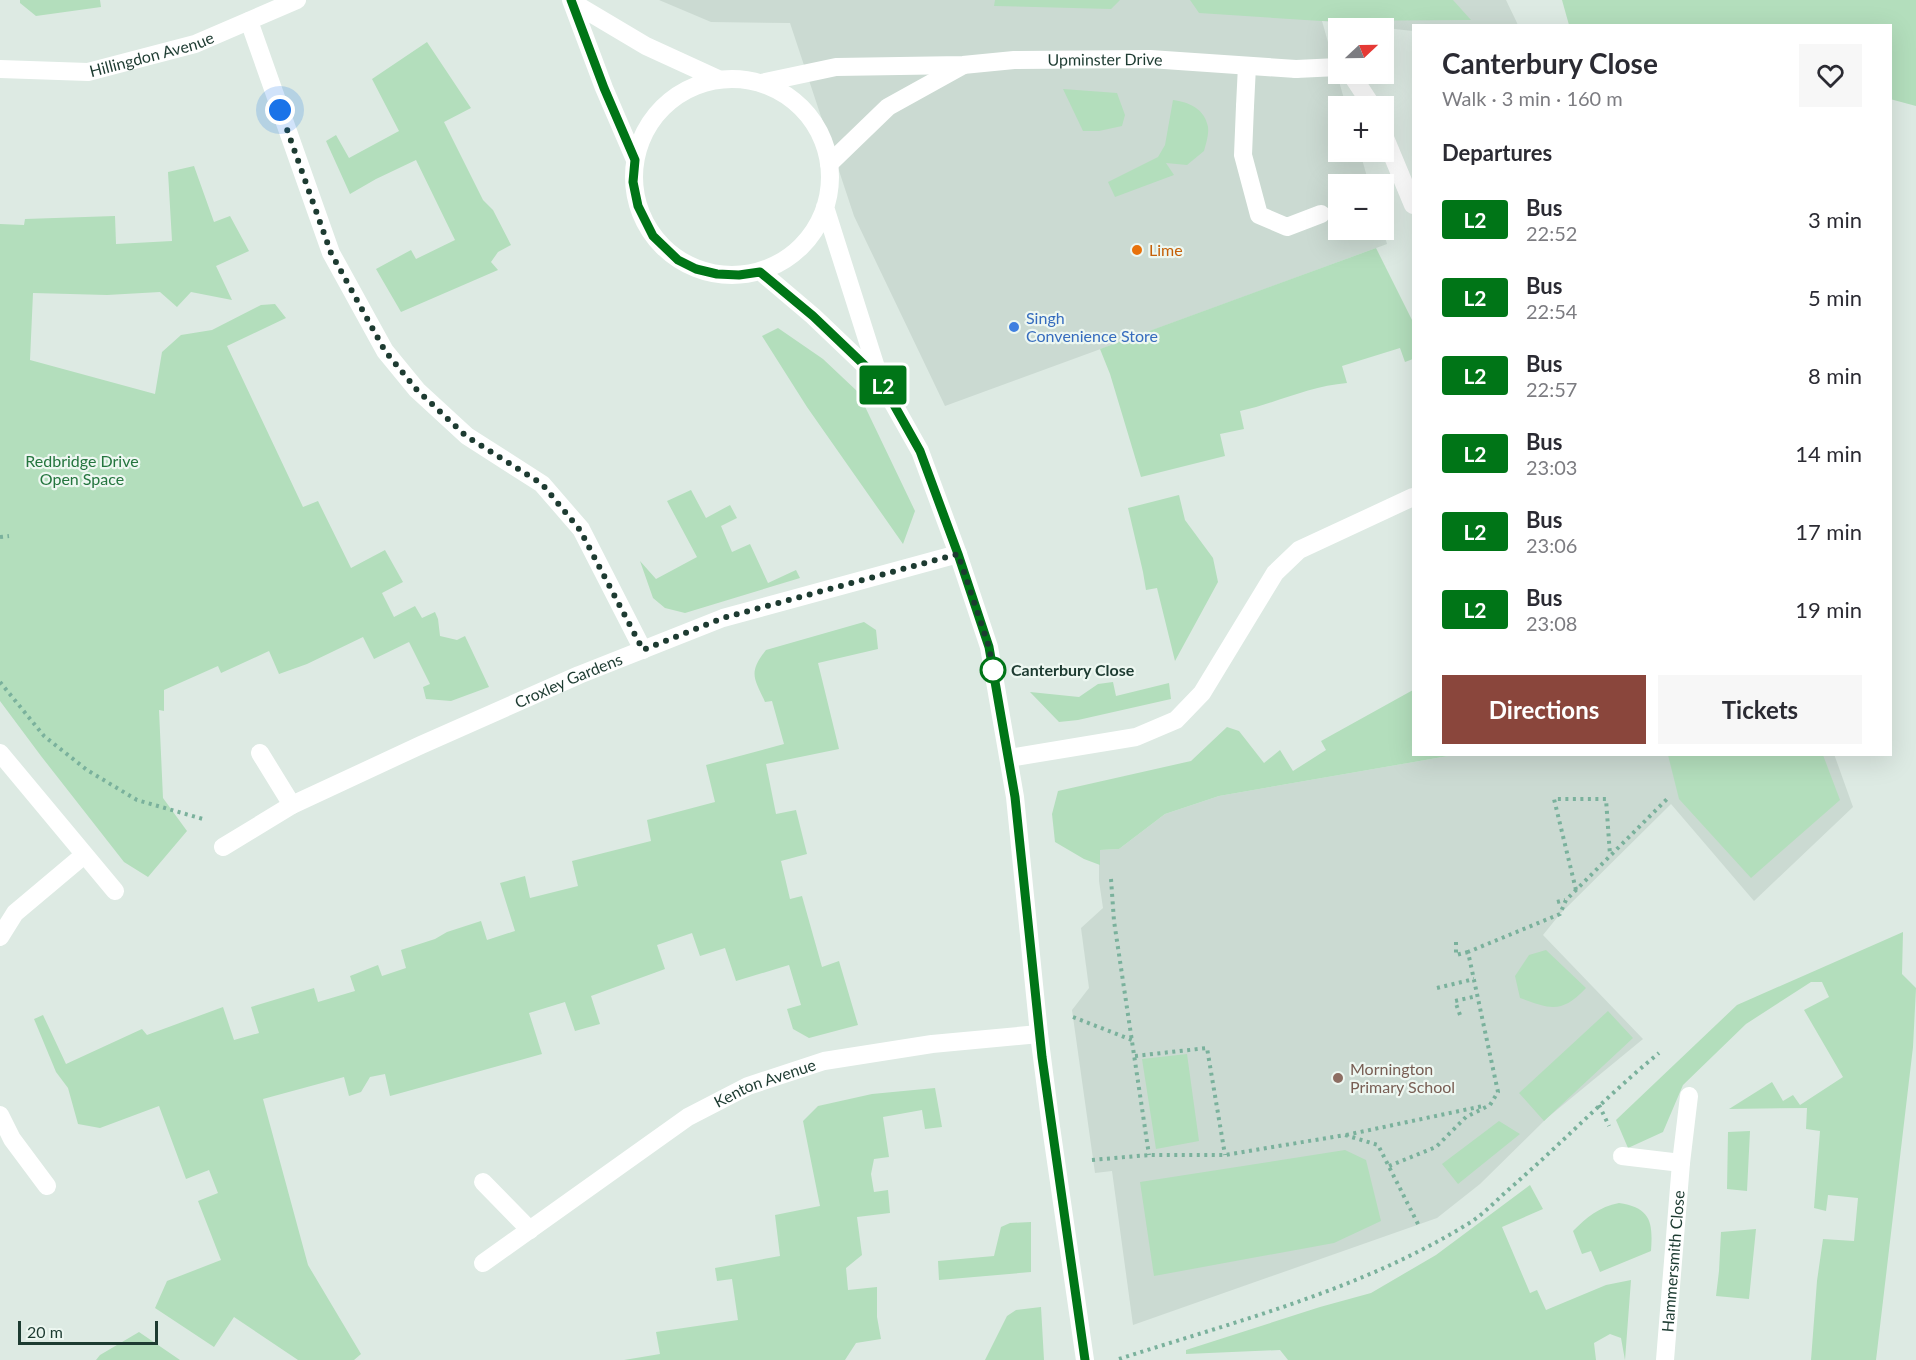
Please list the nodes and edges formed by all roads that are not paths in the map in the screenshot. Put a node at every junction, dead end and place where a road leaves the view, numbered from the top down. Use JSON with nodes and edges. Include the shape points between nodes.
{"nodes":[{"id":1,"x":297,"y":0,"type":"edge"},
{"id":2,"x":572,"y":1,"type":"edge"},
{"id":3,"x":273,"y":5,"type":"edge"},
{"id":4,"x":249,"y":21,"type":"junction"},
{"id":5,"x":963,"y":65,"type":"junction"},
{"id":6,"x":1247,"y":66,"type":"junction"},
{"id":7,"x":1328,"y":67,"type":"edge"},
{"id":8,"x":0,"y":69,"type":"edge"},
{"id":9,"x":718,"y":79,"type":"junction"},
{"id":10,"x":761,"y":83,"type":"junction"},
{"id":11,"x":1394,"y":159,"type":"edge"},
{"id":12,"x":635,"y":160,"type":"junction"},
{"id":13,"x":829,"y":164,"type":"junction"},
{"id":14,"x":1412,"y":203,"type":"edge"},
{"id":15,"x":825,"y":207,"type":"junction"},
{"id":16,"x":1321,"y":214,"type":"dead end"},
{"id":17,"x":760,"y":272,"type":"junction"},
{"id":18,"x":880,"y":380,"type":"junction"},
{"id":19,"x":1412,"y":497,"type":"edge"},
{"id":20,"x":958,"y":554,"type":"junction"},
{"id":21,"x":643,"y":650,"type":"junction"},
{"id":22,"x":0,"y":753,"type":"edge"},
{"id":23,"x":260,"y":753,"type":"dead end"},
{"id":24,"x":1009,"y":758,"type":"junction"},
{"id":25,"x":292,"y":805,"type":"junction"},
{"id":26,"x":222,"y":847,"type":"road end"},
{"id":27,"x":84,"y":855,"type":"junction"},
{"id":28,"x":115,"y":891,"type":"dead end"},
{"id":29,"x":0,"y":937,"type":"edge"},
{"id":30,"x":1039,"y":1034,"type":"junction"},
{"id":31,"x":1689,"y":1096,"type":"dead end"},
{"id":32,"x":0,"y":1115,"type":"edge"},
{"id":33,"x":1622,"y":1155,"type":"dead end"},
{"id":34,"x":1681,"y":1162,"type":"junction"},
{"id":35,"x":483,"y":1182,"type":"dead end"},
{"id":36,"x":47,"y":1186,"type":"dead end"},
{"id":37,"x":530,"y":1230,"type":"junction"},
{"id":38,"x":483,"y":1263,"type":"dead end"},
{"id":39,"x":1085,"y":1360,"type":"edge"},
{"id":40,"x":1665,"y":1360,"type":"edge"}],
"edges":[{"from":1,"to":3,"type":"street","name":"Hillingdon Avenue"},
{"from":2,"to":9,"type":"street","via":[[646,46]]},
{"from":2,"to":12,"type":"street"},
{"from":3,"to":4,"type":"street","name":"Hillingdon Avenue"},
{"from":4,"to":8,"type":"street","name":"Hillingdon Avenue","via":[[195,44],[88,72]]},
{"from":4,"to":21,"type":"street","via":[[331,253],[385,351],[417,390],[466,436],[542,484],[580,530]]},
{"from":5,"to":6,"type":"street","name":"Upminster Drive","via":[[1014,60],[1150,58]]},
{"from":5,"to":10,"type":"street","name":"Upminster Drive","via":[[837,67]]},
{"from":5,"to":13,"type":"street","name":"Upminster Drive","via":[[888,107]]},
{"from":6,"to":7,"type":"street","name":"Upminster Drive"},
{"from":6,"to":16,"type":"street","via":[[1243,155],[1259,215],[1287,227]]},
{"from":9,"to":10,"type":"street"},
{"from":9,"to":12,"type":"street","via":[[694,85],[658,111],[641,140]]},
{"from":10,"to":13,"type":"street","via":[[792,99],[813,122],[824,142]]},
{"from":11,"to":14,"type":"street"},
{"from":12,"to":17,"type":"street","via":[[633,182],[638,206],[653,236],[678,260],[717,274]]},
{"from":13,"to":15,"type":"street"},
{"from":15,"to":17,"type":"street","via":[[806,242]]},
{"from":15,"to":18,"type":"street"},
{"from":17,"to":18,"type":"street"},
{"from":18,"to":20,"type":"street","via":[[920,451]]},
{"from":19,"to":24,"type":"street","via":[[1299,550],[1275,573],[1202,693],[1176,720],[1136,737]]},
{"from":20,"to":21,"type":"street","name":"Croxley Gardens","via":[[723,618]]},
{"from":20,"to":24,"type":"street","via":[[989,647]]},
{"from":21,"to":25,"type":"street","name":"Croxley Gardens"},
{"from":22,"to":27,"type":"street"},
{"from":23,"to":25,"type":"street"},
{"from":24,"to":30,"type":"street"},
{"from":25,"to":26,"type":"street","name":"Croxley Gardens"},
{"from":27,"to":28,"type":"street"},
{"from":27,"to":29,"type":"street","via":[[15,913]]},
{"from":30,"to":37,"type":"street","name":"Kenton Avenue","via":[[932,1044],[824,1061],[748,1086],[688,1118]]},
{"from":30,"to":39,"type":"street"},
{"from":31,"to":34,"type":"street","name":"Hammersmith Close"},
{"from":32,"to":36,"type":"street","via":[[12,1139]]},
{"from":33,"to":34,"type":"street"},
{"from":34,"to":40,"type":"street","name":"Hammersmith Close"},
{"from":35,"to":37,"type":"street"},
{"from":37,"to":38,"type":"street","name":"Kenton Avenue"}]}
